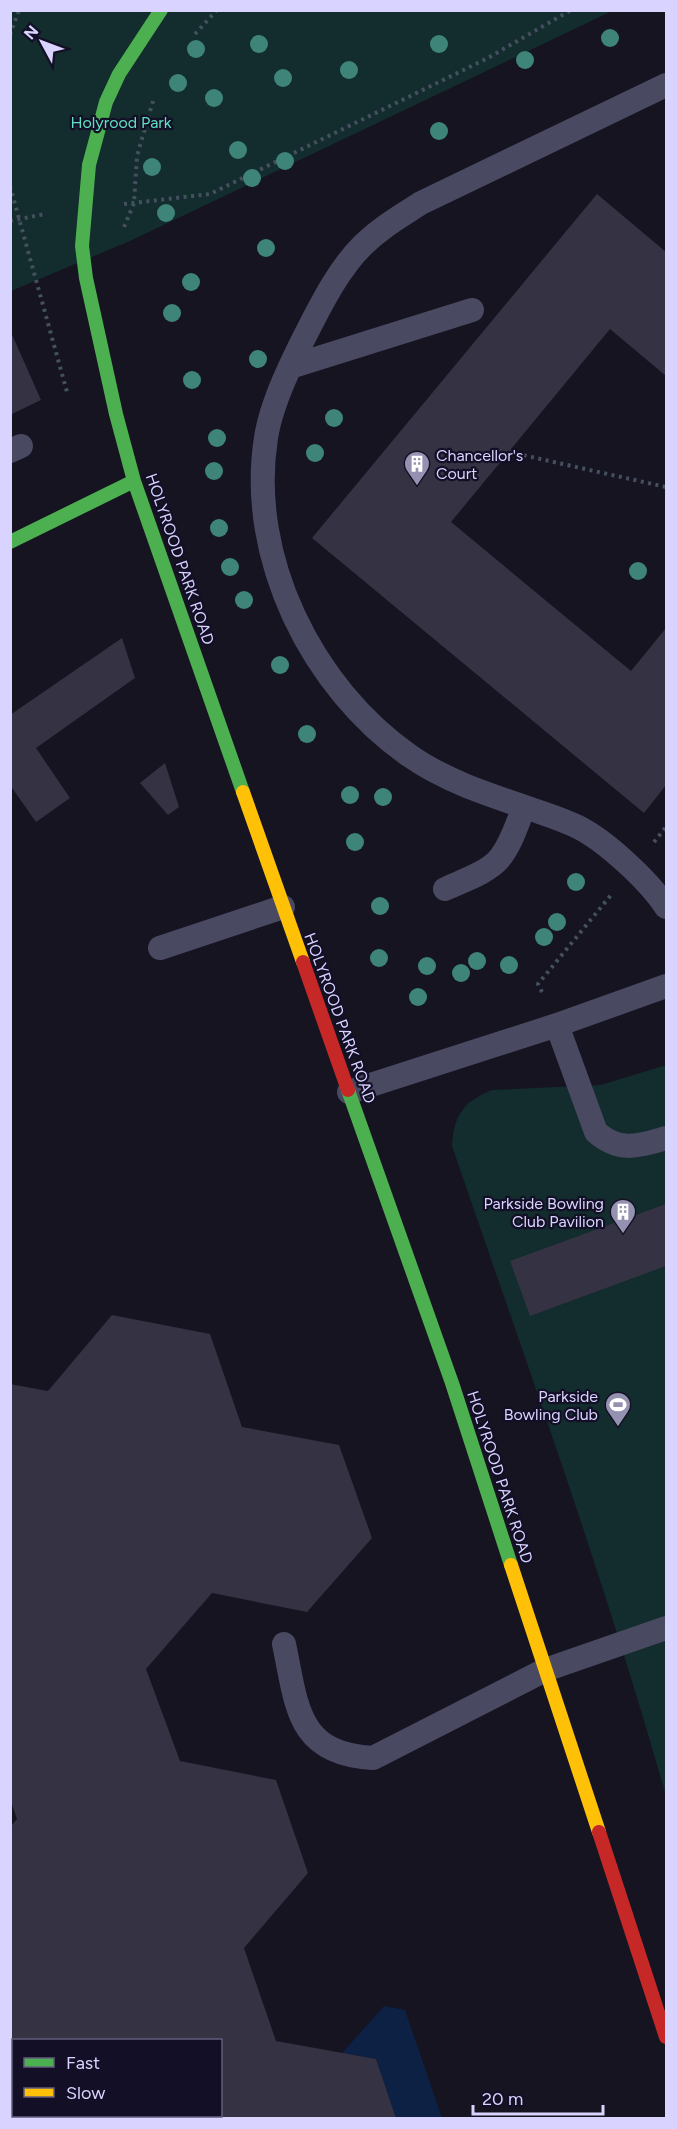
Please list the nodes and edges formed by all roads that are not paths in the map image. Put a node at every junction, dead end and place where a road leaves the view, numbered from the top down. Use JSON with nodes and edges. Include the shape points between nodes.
{"nodes":[{"id":1,"x":161,"y":10,"type":"edge"},
{"id":2,"x":666,"y":85,"type":"edge"},
{"id":3,"x":472,"y":310,"type":"dead end"},
{"id":4,"x":290,"y":368,"type":"junction"},
{"id":5,"x":135,"y":481,"type":"junction"},
{"id":6,"x":10,"y":542,"type":"edge"},
{"id":7,"x":524,"y":807,"type":"junction"},
{"id":8,"x":445,"y":889,"type":"dead end"},
{"id":9,"x":283,"y":907,"type":"junction"},
{"id":10,"x":666,"y":907,"type":"edge"},
{"id":11,"x":160,"y":948,"type":"dead end"},
{"id":12,"x":666,"y":986,"type":"edge"},
{"id":13,"x":558,"y":1025,"type":"junction"},
{"id":14,"x":349,"y":1092,"type":"junction"},
{"id":15,"x":666,"y":1138,"type":"edge"},
{"id":16,"x":666,"y":1628,"type":"edge"},
{"id":17,"x":284,"y":1644,"type":"dead end"},
{"id":18,"x":545,"y":1670,"type":"junction"},
{"id":19,"x":666,"y":2037,"type":"edge"}],
"edges":[{"from":1,"to":5,"type":"street","name":"HOLYROOD PARK ROAD","via":[[119,74],[101,116],[84,208],[82,246],[90,302]]},
{"from":2,"to":4,"type":"lane","via":[[421,203],[387,225],[362,246],[334,284]]},
{"from":3,"to":4,"type":"lane"},
{"from":4,"to":7,"type":"lane","via":[[266,438],[266,517],[274,560],[307,641],[342,694],[386,738],[457,782]]},
{"from":5,"to":6,"type":"street"},
{"from":5,"to":9,"type":"street","name":"HOLYROOD PARK ROAD"},
{"from":7,"to":8,"type":"lane","via":[[498,861]]},
{"from":7,"to":10,"type":"lane","via":[[594,837],[659,895]]},
{"from":9,"to":11,"type":"lane"},
{"from":9,"to":14,"type":"street","name":"HOLYROOD PARK ROAD"},
{"from":12,"to":13,"type":"lane"},
{"from":13,"to":14,"type":"lane"},
{"from":13,"to":15,"type":"lane","via":[[596,1132],[622,1147]]},
{"from":14,"to":18,"type":"street","name":"HOLYROOD PARK ROAD","via":[[453,1383]]},
{"from":16,"to":18,"type":"lane"},
{"from":17,"to":18,"type":"lane","via":[[298,1712],[314,1737],[327,1748],[351,1757],[373,1758]]},
{"from":18,"to":19,"type":"street","name":"HOLYROOD PARK ROAD"}]}
